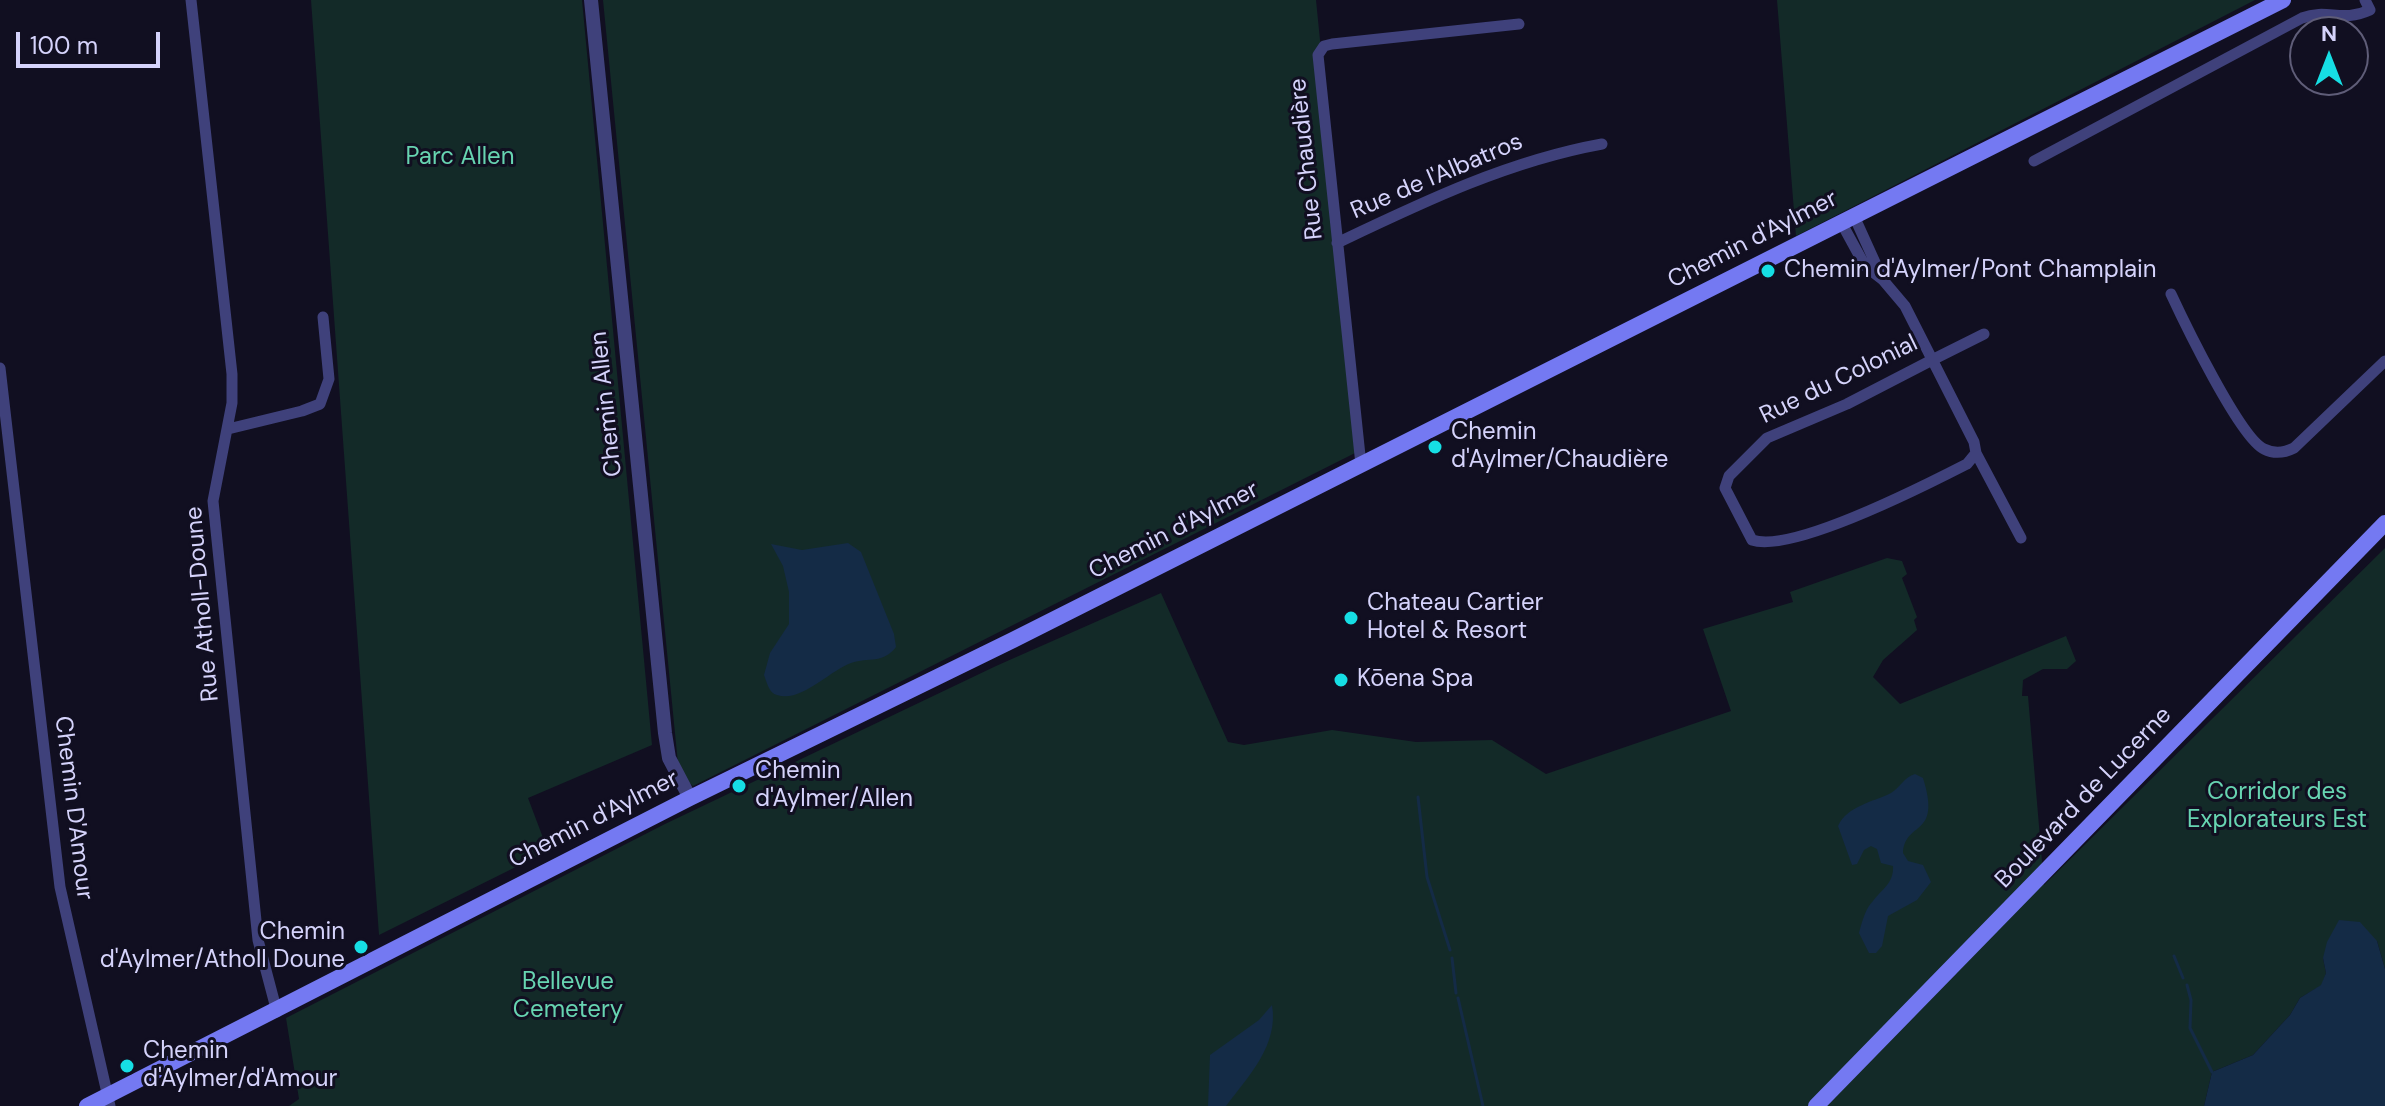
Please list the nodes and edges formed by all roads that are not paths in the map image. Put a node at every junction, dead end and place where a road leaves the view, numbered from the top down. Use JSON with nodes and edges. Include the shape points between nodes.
{"nodes":[{"id":1,"x":191,"y":0,"type":"edge"},
{"id":2,"x":591,"y":0,"type":"edge"},
{"id":3,"x":2283,"y":0,"type":"edge"},
{"id":4,"x":2365,"y":0,"type":"edge"},
{"id":5,"x":1519,"y":24,"type":"dead end"},
{"id":6,"x":1602,"y":144,"type":"dead end"},
{"id":7,"x":2034,"y":161,"type":"dead end"},
{"id":8,"x":1848,"y":219,"type":"junction"},
{"id":9,"x":1337,"y":243,"type":"junction"},
{"id":10,"x":2171,"y":294,"type":"dead end"},
{"id":11,"x":323,"y":317,"type":"dead end"},
{"id":12,"x":1984,"y":334,"type":"dead end"},
{"id":13,"x":1934,"y":359,"type":"junction"},
{"id":14,"x":2385,"y":361,"type":"edge"},
{"id":15,"x":0,"y":368,"type":"edge"},
{"id":16,"x":228,"y":429,"type":"junction"},
{"id":17,"x":1976,"y":453,"type":"junction"},
{"id":18,"x":1361,"y":465,"type":"junction"},
{"id":19,"x":2385,"y":523,"type":"edge"},
{"id":20,"x":2021,"y":538,"type":"dead end"},
{"id":21,"x":690,"y":798,"type":"junction"},
{"id":22,"x":277,"y":1012,"type":"junction"},
{"id":23,"x":110,"y":1101,"type":"edge"},
{"id":24,"x":87,"y":1106,"type":"edge"},
{"id":25,"x":1816,"y":1106,"type":"edge"}],
"edges":[{"from":1,"to":16,"type":"street","name":"Rue Atholl-Doune","via":[[232,374]]},
{"from":2,"to":21,"type":"street","name":"Chemin Allen","via":[[665,733],[669,758]]},
{"from":3,"to":8,"type":"main road","name":"Chemin d'Aylmer"},
{"from":4,"to":7,"type":"street","via":[[2370,10],[2352,18],[2302,18]]},
{"from":5,"to":9,"type":"street","name":"Rue Chaudière","via":[[1324,46],[1318,55]]},
{"from":6,"to":9,"type":"street","name":"Rue de l'Albatros","via":[[1486,176]]},
{"from":8,"to":13,"type":"street","via":[[1865,266],[1905,306]]},
{"from":8,"to":18,"type":"main road","name":"Chemin d'Aylmer"},
{"from":9,"to":18,"type":"street","name":"Rue Chaudière"},
{"from":10,"to":14,"type":"street","via":[[2233,407],[2258,445],[2268,451],[2294,448]]},
{"from":11,"to":16,"type":"street","via":[[329,379],[320,404]]},
{"from":12,"to":13,"type":"street","name":"Rue du Colonial"},
{"from":13,"to":17,"type":"street"},
{"from":13,"to":17,"type":"street","name":"Rue du Colonial","via":[[1767,438],[1726,482],[1726,494],[1747,535],[1765,542],[1874,511],[1967,464]]},
{"from":15,"to":23,"type":"street","name":"Chemin D'Amour","via":[[60,887]]},
{"from":16,"to":22,"type":"street","name":"Rue Atholl-Doune","via":[[213,501],[258,940]]},
{"from":17,"to":20,"type":"street"},
{"from":18,"to":21,"type":"main road","name":"Chemin d'Aylmer"},
{"from":19,"to":25,"type":"main road","name":"Boulevard de Lucerne"},
{"from":21,"to":22,"type":"main road","name":"Chemin d'Aylmer"},
{"from":22,"to":23,"type":"main road","name":"Chemin d'Aylmer"},
{"from":23,"to":24,"type":"main road","name":"Chemin d'Aylmer"}]}
